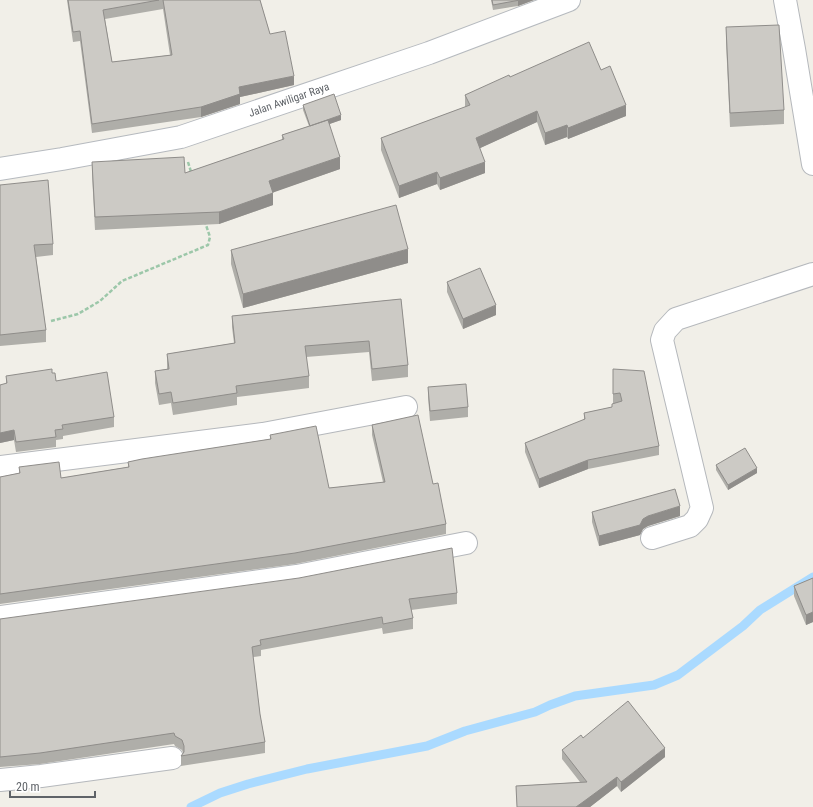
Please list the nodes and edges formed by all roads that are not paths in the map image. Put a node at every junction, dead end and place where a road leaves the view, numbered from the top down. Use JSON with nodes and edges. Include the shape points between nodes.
{"nodes":[{"id":1,"x":569,"y":0,"type":"edge"},
{"id":2,"x":785,"y":0,"type":"edge"},
{"id":3,"x":813,"y":164,"type":"edge"},
{"id":4,"x":0,"y":168,"type":"edge"},
{"id":5,"x":813,"y":274,"type":"edge"},
{"id":6,"x":406,"y":407,"type":"dead end"},
{"id":7,"x":0,"y":467,"type":"edge"},
{"id":8,"x":652,"y":538,"type":"dead end"},
{"id":9,"x":466,"y":543,"type":"dead end"},
{"id":10,"x":0,"y":617,"type":"edge"},
{"id":11,"x":172,"y":758,"type":"dead end"},
{"id":12,"x":0,"y":780,"type":"edge"}],
"edges":[{"from":1,"to":4,"type":"street","name":"Jalan Awiligar Raya","via":[[429,53],[180,137],[62,160]]},
{"from":2,"to":3,"type":"street"},
{"from":5,"to":8,"type":"street","via":[[676,319],[665,331],[662,340],[702,508],[690,526]]},
{"from":6,"to":7,"type":"street","via":[[263,434]]},
{"from":9,"to":10,"type":"street","via":[[297,576]]},
{"from":11,"to":12,"type":"street"}]}
